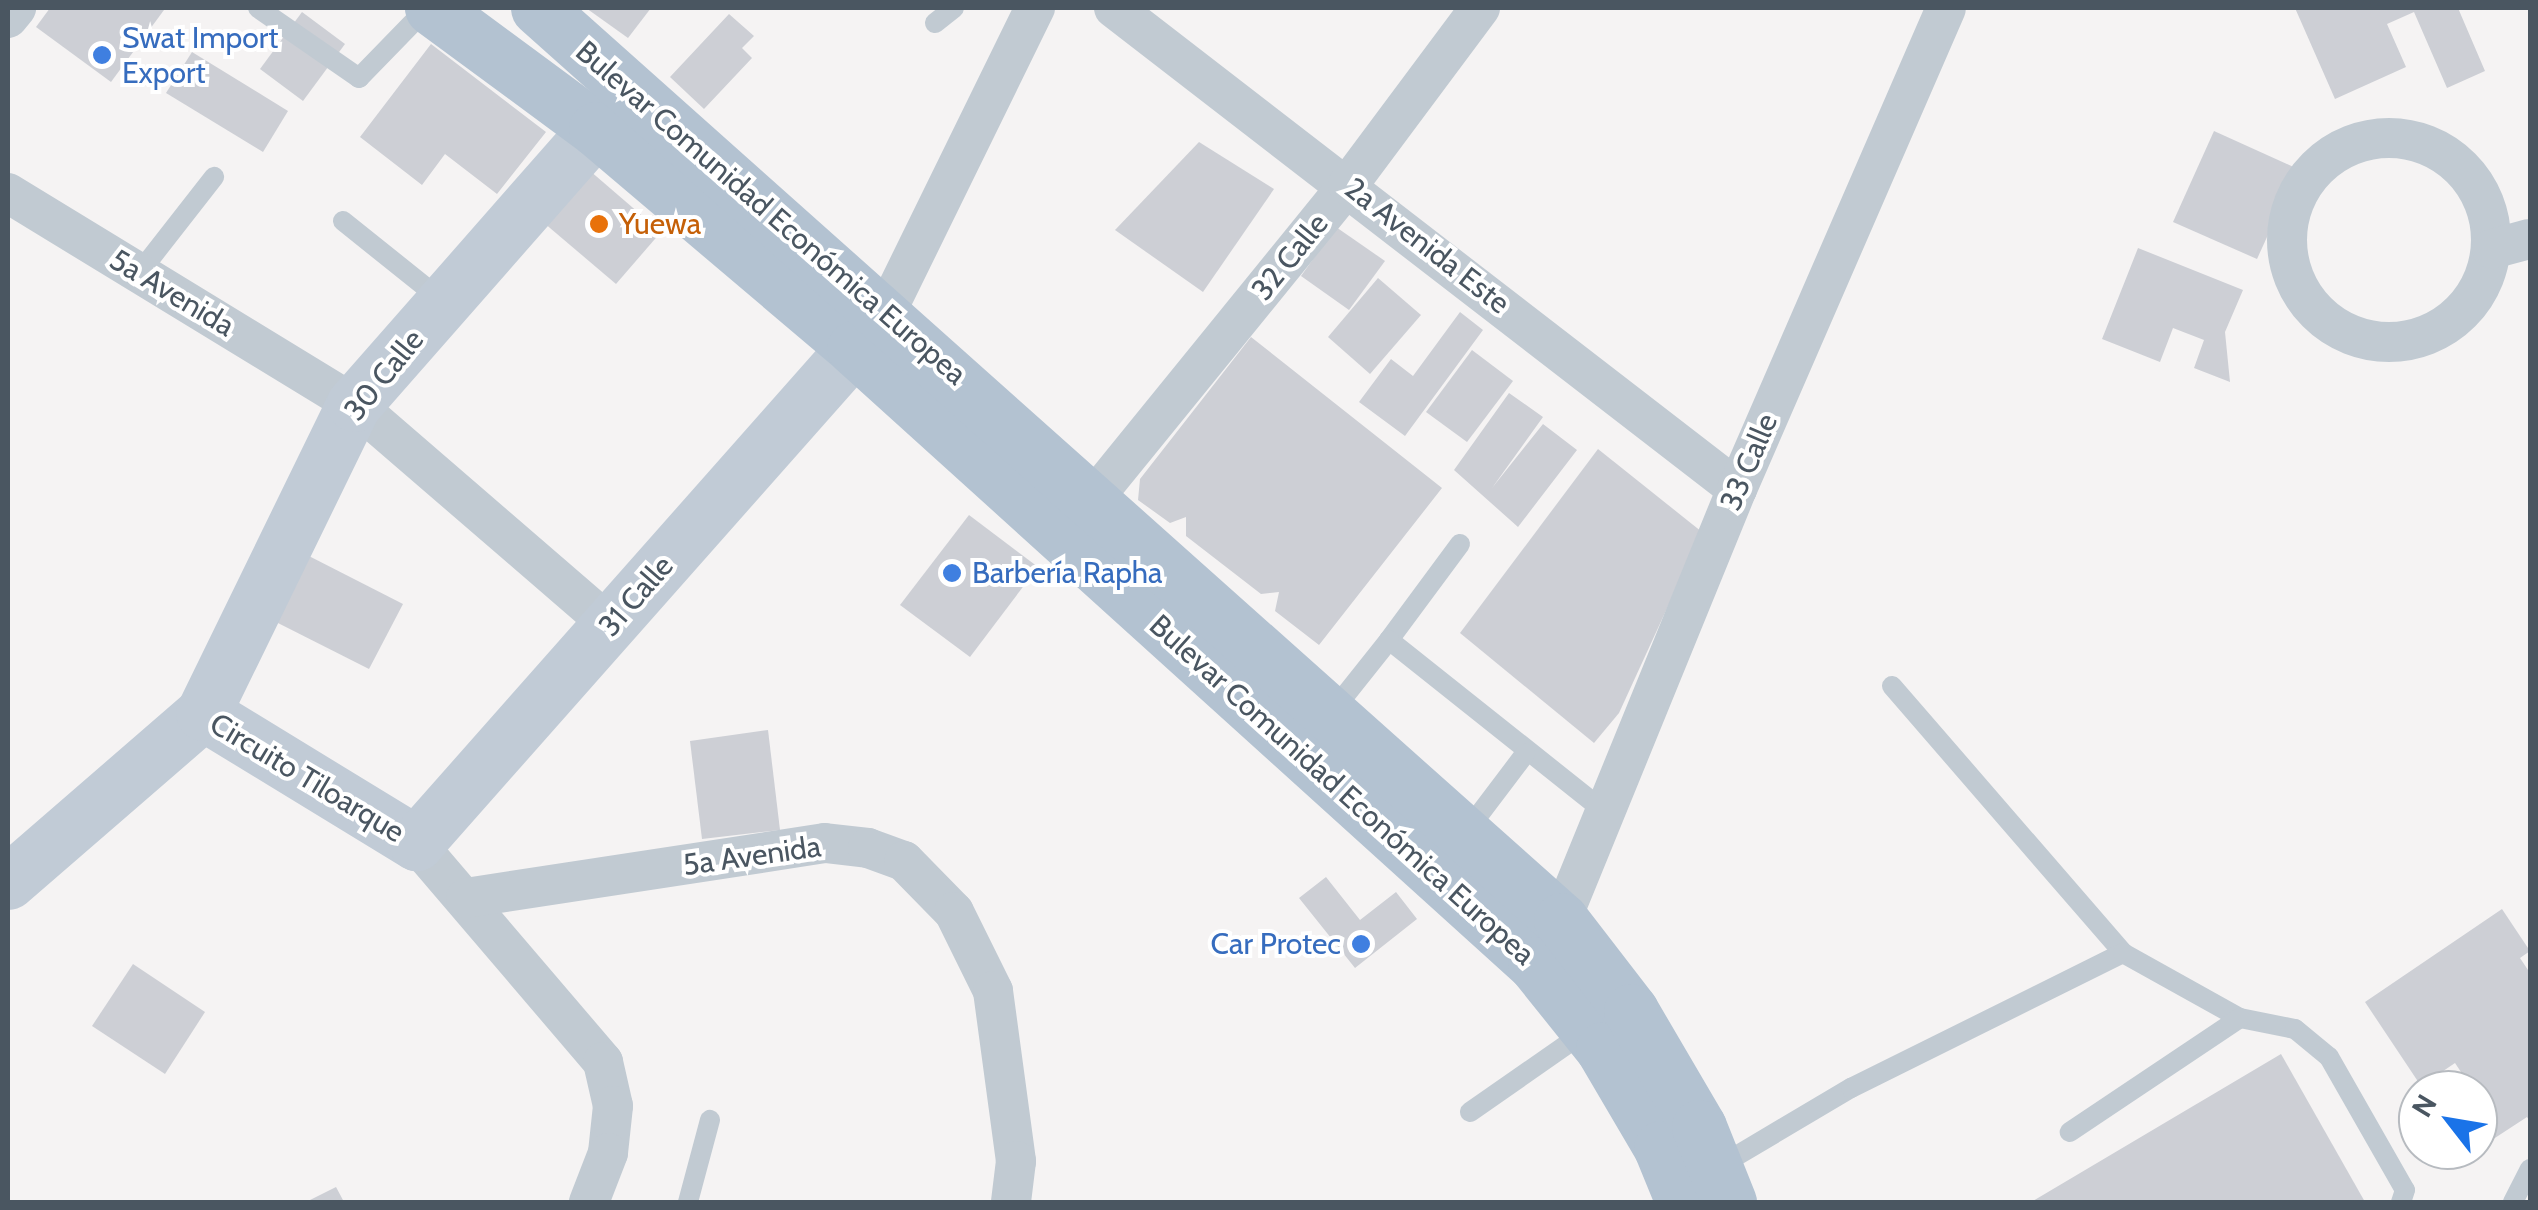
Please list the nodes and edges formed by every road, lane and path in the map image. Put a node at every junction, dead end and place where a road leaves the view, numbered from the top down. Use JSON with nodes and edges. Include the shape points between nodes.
{"nodes":[{"id":1,"x":16,"y":8,"type":"edge"},
{"id":2,"x":258,"y":8,"type":"edge"},
{"id":3,"x":430,"y":8,"type":"edge"},
{"id":4,"x":538,"y":8,"type":"edge"},
{"id":5,"x":954,"y":8,"type":"edge"},
{"id":6,"x":1035,"y":8,"type":"edge"},
{"id":7,"x":1114,"y":8,"type":"edge"},
{"id":8,"x":1480,"y":8,"type":"edge"},
{"id":9,"x":1946,"y":8,"type":"edge"},
{"id":10,"x":8,"y":18,"type":"edge"},
{"id":11,"x":935,"y":23,"type":"dead end"},
{"id":12,"x":596,"y":129,"type":"junction"},
{"id":13,"x":214,"y":177,"type":"dead end"},
{"id":14,"x":1348,"y":185,"type":"junction"},
{"id":15,"x":8,"y":193,"type":"edge"},
{"id":16,"x":343,"y":222,"type":"dead end"},
{"id":17,"x":2530,"y":239,"type":"edge"},
{"id":18,"x":2492,"y":249,"type":"junction"},
{"id":19,"x":139,"y":273,"type":"junction"},
{"id":20,"x":444,"y":302,"type":"junction"},
{"id":21,"x":870,"y":330,"type":"junction"},
{"id":22,"x":354,"y":404,"type":"junction"},
{"id":23,"x":1737,"y":489,"type":"junction"},
{"id":24,"x":1092,"y":500,"type":"junction"},
{"id":25,"x":1460,"y":544,"type":"dead end"},
{"id":26,"x":610,"y":625,"type":"junction"},
{"id":27,"x":1389,"y":640,"type":"junction"},
{"id":28,"x":1892,"y":686,"type":"dead end"},
{"id":29,"x":203,"y":713,"type":"junction"},
{"id":30,"x":1330,"y":714,"type":"junction"},
{"id":31,"x":1525,"y":754,"type":"junction"},
{"id":32,"x":1605,"y":812,"type":"junction"},
{"id":33,"x":1465,"y":834,"type":"junction"},
{"id":34,"x":416,"y":843,"type":"junction"},
{"id":35,"x":8,"y":882,"type":"edge"},
{"id":36,"x":466,"y":898,"type":"junction"},
{"id":37,"x":1561,"y":920,"type":"junction"},
{"id":38,"x":2123,"y":954,"type":"junction"},
{"id":39,"x":2240,"y":1018,"type":"junction"},
{"id":40,"x":1588,"y":1030,"type":"junction"},
{"id":41,"x":1470,"y":1112,"type":"dead end"},
{"id":42,"x":710,"y":1120,"type":"dead end"},
{"id":43,"x":2070,"y":1132,"type":"dead end"},
{"id":44,"x":2530,"y":1170,"type":"edge"},
{"id":45,"x":1709,"y":1191,"type":"edge"},
{"id":46,"x":589,"y":1202,"type":"edge"},
{"id":47,"x":688,"y":1202,"type":"edge"},
{"id":48,"x":1011,"y":1202,"type":"edge"},
{"id":49,"x":2402,"y":1202,"type":"edge"},
{"id":50,"x":2513,"y":1202,"type":"edge"}],
"edges":[{"from":1,"to":10,"type":"street"},
{"from":2,"to":3,"type":"lane","via":[[359,78]]},
{"from":3,"to":12,"type":"main road","name":"Bulevar Comunidad Económica Europea"},
{"from":4,"to":21,"type":"main road","name":"Bulevar Comunidad Económica Europea"},
{"from":5,"to":11,"type":"lane"},
{"from":6,"to":21,"type":"street","name":"31 Calle"},
{"from":7,"to":14,"type":"street","name":"2a Avenida Este"},
{"from":8,"to":14,"type":"street","name":"32 Calle"},
{"from":9,"to":23,"type":"street","name":"33 Calle"},
{"from":12,"to":20,"type":"street","name":"30 Calle"},
{"from":12,"to":21,"type":"main road","name":"Bulevar Comunidad Económica Europea"},
{"from":13,"to":19,"type":"lane"},
{"from":14,"to":23,"type":"street","name":"2a Avenida Este"},
{"from":14,"to":24,"type":"street","name":"32 Calle"},
{"from":15,"to":19,"type":"street","name":"5a Avenida"},
{"from":16,"to":20,"type":"lane"},
{"from":17,"to":18,"type":"street"},
{"from":18,"to":18,"type":"street","via":[[2490,216],[2466,173],[2428,144],[2396,137],[2334,154],[2309,175],[2293,204],[2286,238],[2292,274],[2308,304],[2334,328],[2366,341],[2436,333],[2464,312],[2483,283]]},
{"from":19,"to":22,"type":"street","name":"5a Avenida"},
{"from":20,"to":22,"type":"street","name":"30 Calle"},
{"from":21,"to":24,"type":"main road","name":"Bulevar Comunidad Económica Europea"},
{"from":21,"to":26,"type":"street","name":"31 Calle"},
{"from":21,"to":40,"type":"main road","name":"Bulevar Comunidad Económica Europea","via":[[1535,964]]},
{"from":22,"to":26,"type":"street","name":"5a Avenida"},
{"from":22,"to":29,"type":"street","name":"30 Calle"},
{"from":23,"to":32,"type":"street","name":"33 Calle"},
{"from":24,"to":30,"type":"main road","name":"Bulevar Comunidad Económica Europea"},
{"from":25,"to":27,"type":"lane"},
{"from":26,"to":34,"type":"street","name":"31 Calle"},
{"from":27,"to":30,"type":"lane"},
{"from":27,"to":31,"type":"lane"},
{"from":28,"to":38,"type":"lane"},
{"from":29,"to":34,"type":"street","name":"Circuito Tiloarque"},
{"from":29,"to":35,"type":"street","name":"Circuito Tiloarque"},
{"from":30,"to":33,"type":"main road","name":"Bulevar Comunidad Económica Europea"},
{"from":31,"to":32,"type":"lane"},
{"from":31,"to":33,"type":"lane"},
{"from":32,"to":37,"type":"street","name":"33 Calle"},
{"from":33,"to":37,"type":"main road","name":"Bulevar Comunidad Económica Europea"},
{"from":34,"to":36,"type":"street","name":"Circuito Tiloarque"},
{"from":36,"to":46,"type":"street","name":"Circuito Tiloarque","via":[[603,1062],[612,1106],[608,1153]]},
{"from":36,"to":48,"type":"street","name":"5a Avenida","via":[[825,844],[868,848],[904,861],[954,912],[993,991],[1016,1162]]},
{"from":37,"to":45,"type":"main road","name":"Bulevar Comunidad Económica Europea","via":[[1631,1012],[1699,1126]]},
{"from":38,"to":39,"type":"lane"},
{"from":38,"to":45,"type":"lane","via":[[1851,1088]]},
{"from":39,"to":43,"type":"lane"},
{"from":39,"to":49,"type":"lane","via":[[2295,1029],[2328,1056],[2405,1190]]},
{"from":40,"to":41,"type":"lane"},
{"from":40,"to":45,"type":"main road","name":"Bulevar Comunidad Económica Europea","via":[[1661,1148]]},
{"from":42,"to":47,"type":"lane"},
{"from":44,"to":50,"type":"lane"}]}
